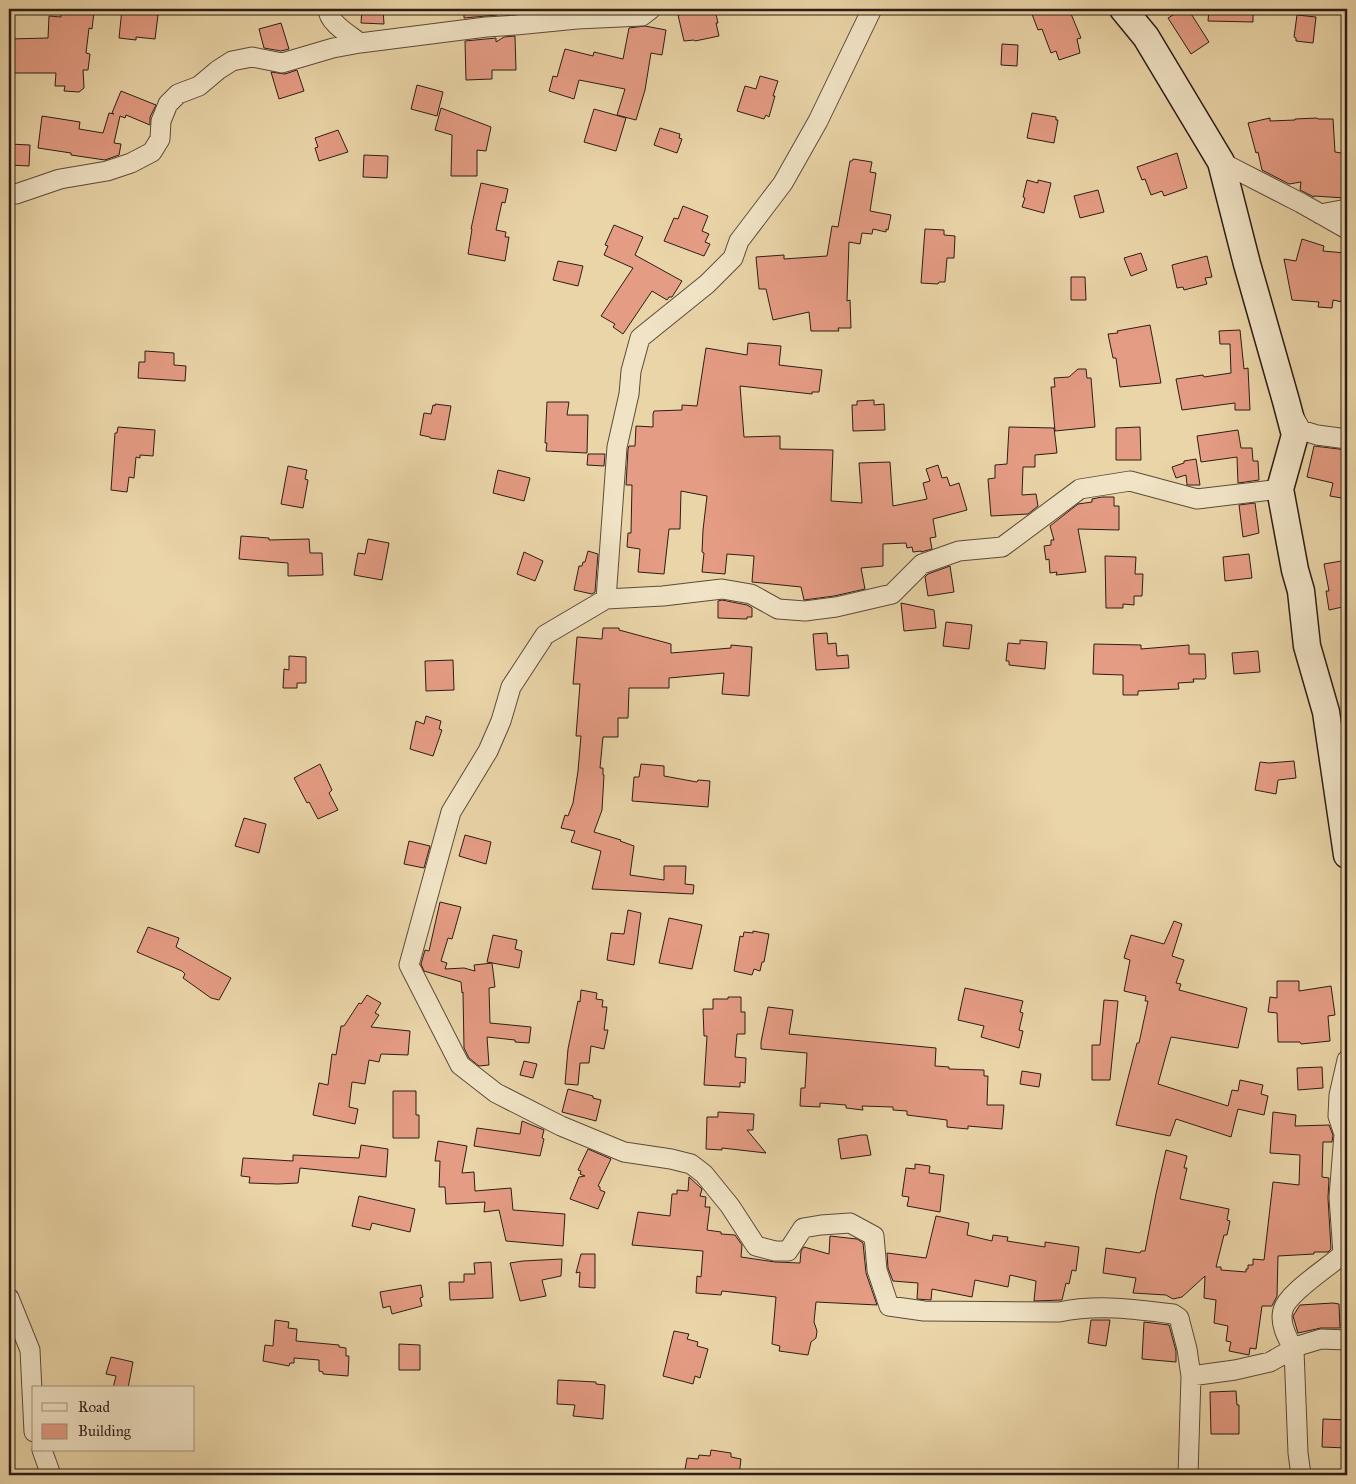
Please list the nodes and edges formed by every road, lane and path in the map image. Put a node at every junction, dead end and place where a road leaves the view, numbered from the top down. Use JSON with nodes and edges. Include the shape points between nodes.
{"nodes":[{"id":1,"x":328,"y":9,"type":"edge"},
{"id":2,"x":651,"y":9,"type":"edge"},
{"id":3,"x":872,"y":9,"type":"edge"},
{"id":4,"x":1123,"y":9,"type":"edge"},
{"id":5,"x":360,"y":43,"type":"junction"},
{"id":6,"x":1221,"y":162,"type":"junction"},
{"id":7,"x":9,"y":193,"type":"edge"},
{"id":8,"x":1347,"y":209,"type":"edge"},
{"id":9,"x":1320,"y":214,"type":"junction"},
{"id":10,"x":1347,"y":229,"type":"edge"},
{"id":11,"x":1286,"y":401,"type":"junction"},
{"id":12,"x":1347,"y":439,"type":"edge"},
{"id":13,"x":1280,"y":489,"type":"junction"},
{"id":14,"x":606,"y":599,"type":"junction"},
{"id":15,"x":1343,"y":786,"type":"edge"},
{"id":16,"x":1347,"y":855,"type":"edge"},
{"id":17,"x":1347,"y":1060,"type":"edge"},
{"id":18,"x":9,"y":1298,"type":"edge"},
{"id":19,"x":1347,"y":1340,"type":"edge"},
{"id":20,"x":1293,"y":1349,"type":"junction"},
{"id":21,"x":1191,"y":1376,"type":"junction"},
{"id":22,"x":32,"y":1391,"type":"edge"},
{"id":23,"x":43,"y":1452,"type":"edge"},
{"id":24,"x":51,"y":1475,"type":"edge"},
{"id":25,"x":1188,"y":1475,"type":"edge"},
{"id":26,"x":1301,"y":1475,"type":"edge"}],
"edges":[{"from":1,"to":5,"type":"street","via":[[328,14],[338,26]]},
{"from":2,"to":5,"type":"street","via":[[642,16],[486,27]]},
{"from":3,"to":14,"type":"street","via":[[818,121],[783,183],[739,241],[733,258],[707,284],[640,338],[617,447]]},
{"from":4,"to":6,"type":"main road","via":[[1146,37]]},
{"from":5,"to":7,"type":"street","via":[[282,63],[252,57],[232,61],[199,86],[178,94],[168,104],[161,121],[160,139],[152,152],[108,172],[60,179],[16,194]]},
{"from":6,"to":9,"type":"street"},
{"from":6,"to":11,"type":"main road"},
{"from":8,"to":9,"type":"street"},
{"from":9,"to":10,"type":"street"},
{"from":11,"to":12,"type":"street","via":[[1300,430]]},
{"from":11,"to":13,"type":"main road","via":[[1294,434]]},
{"from":13,"to":14,"type":"street","via":[[1197,499],[1130,481],[1080,489],[1002,547],[959,551],[922,564],[892,594],[836,607],[805,611],[778,609],[751,594],[722,589]]},
{"from":13,"to":15,"type":"main road","via":[[1301,591],[1307,646]]},
{"from":14,"to":21,"type":"street","via":[[545,635],[511,687],[488,751],[451,812],[409,965],[460,1065],[496,1093],[561,1126],[624,1152],[691,1164],[704,1174],[724,1199],[756,1246],[788,1252],[803,1228],[850,1222],[874,1236],[877,1270],[889,1306],[924,1311],[1058,1312],[1079,1308],[1125,1308],[1173,1314],[1179,1318],[1188,1349]]},
{"from":15,"to":16,"type":"main road"},
{"from":17,"to":20,"type":"street","via":[[1338,1116],[1344,1134],[1339,1197],[1343,1254],[1304,1283],[1283,1307],[1285,1336]]},
{"from":18,"to":22,"type":"street","via":[[30,1350]]},
{"from":19,"to":20,"type":"street","via":[[1321,1339]]},
{"from":20,"to":21,"type":"street","via":[[1270,1362]]},
{"from":20,"to":26,"type":"street"},
{"from":21,"to":25,"type":"street"},
{"from":23,"to":24,"type":"street"}]}
